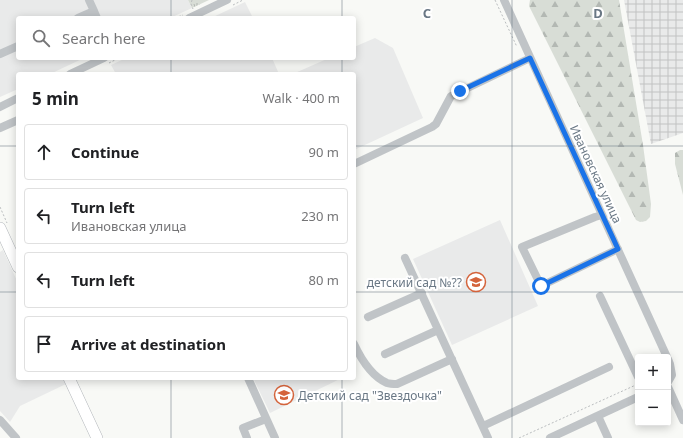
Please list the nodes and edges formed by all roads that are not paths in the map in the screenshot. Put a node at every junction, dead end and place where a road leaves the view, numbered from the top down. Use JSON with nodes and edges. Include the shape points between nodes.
{"nodes":[{"id":1,"x":89,"y":0,"type":"edge"},
{"id":2,"x":227,"y":0,"type":"edge"},
{"id":3,"x":504,"y":0,"type":"edge"},
{"id":4,"x":95,"y":14,"type":"edge"},
{"id":5,"x":193,"y":16,"type":"edge"},
{"id":6,"x":16,"y":47,"type":"edge"},
{"id":7,"x":0,"y":54,"type":"edge"},
{"id":8,"x":530,"y":58,"type":"junction"},
{"id":9,"x":100,"y":60,"type":"edge"},
{"id":10,"x":78,"y":72,"type":"edge"},
{"id":11,"x":16,"y":99,"type":"edge"},
{"id":12,"x":0,"y":107,"type":"edge"},
{"id":13,"x":16,"y":121,"type":"edge"},
{"id":14,"x":0,"y":128,"type":"edge"},
{"id":15,"x":356,"y":163,"type":"edge"},
{"id":16,"x":602,"y":215,"type":"junction"},
{"id":17,"x":0,"y":228,"type":"edge"},
{"id":18,"x":618,"y":249,"type":"junction"},
{"id":19,"x":405,"y":258,"type":"dead end"},
{"id":20,"x":16,"y":263,"type":"edge"},
{"id":21,"x":422,"y":293,"type":"junction"},
{"id":22,"x":600,"y":296,"type":"dead end"},
{"id":23,"x":368,"y":318,"type":"dead end"},
{"id":24,"x":438,"y":330,"type":"junction"},
{"id":25,"x":356,"y":348,"type":"edge"},
{"id":26,"x":385,"y":354,"type":"dead end"},
{"id":27,"x":666,"y":354,"type":"edge"},
{"id":28,"x":452,"y":359,"type":"junction"},
{"id":29,"x":609,"y":367,"type":"dead end"},
{"id":30,"x":635,"y":372,"type":"edge"},
{"id":31,"x":70,"y":380,"type":"edge"},
{"id":32,"x":249,"y":380,"type":"edge"},
{"id":33,"x":669,"y":390,"type":"edge"},
{"id":34,"x":635,"y":398,"type":"edge"},
{"id":35,"x":598,"y":416,"type":"junction"},
{"id":36,"x":266,"y":419,"type":"junction"},
{"id":37,"x":0,"y":420,"type":"edge"},
{"id":38,"x":683,"y":420,"type":"edge"},
{"id":39,"x":483,"y":426,"type":"junction"},
{"id":40,"x":16,"y":438,"type":"edge"},
{"id":41,"x":97,"y":438,"type":"edge"},
{"id":42,"x":247,"y":438,"type":"edge"},
{"id":43,"x":275,"y":438,"type":"edge"},
{"id":44,"x":488,"y":438,"type":"edge"},
{"id":45,"x":550,"y":438,"type":"edge"},
{"id":46,"x":608,"y":438,"type":"edge"}],
"edges":[{"from":1,"to":4,"type":"street"},
{"from":2,"to":5,"type":"street"},
{"from":3,"to":8,"type":"street","name":"Ивановская улица"},
{"from":6,"to":7,"type":"street"},
{"from":8,"to":15,"type":"street","via":[[451,96],[432,127]]},
{"from":8,"to":16,"type":"street","name":"Ивановская улица"},
{"from":9,"to":10,"type":"street"},
{"from":11,"to":12,"type":"street"},
{"from":13,"to":14,"type":"street"},
{"from":16,"to":18,"type":"street","name":"Ивановская улица"},
{"from":16,"to":18,"type":"street","via":[[522,247],[541,286]]},
{"from":17,"to":20,"type":"main road"},
{"from":18,"to":27,"type":"street","name":"Ивановская улица"},
{"from":19,"to":21,"type":"street"},
{"from":21,"to":23,"type":"street"},
{"from":21,"to":24,"type":"street"},
{"from":22,"to":30,"type":"street"},
{"from":24,"to":26,"type":"street"},
{"from":24,"to":28,"type":"street"},
{"from":25,"to":28,"type":"street","via":[[376,376],[388,383],[397,384]]},
{"from":28,"to":39,"type":"street"},
{"from":29,"to":39,"type":"street"},
{"from":31,"to":41,"type":"main road"},
{"from":32,"to":36,"type":"street"},
{"from":33,"to":38,"type":"street"},
{"from":34,"to":35,"type":"street"},
{"from":35,"to":45,"type":"street"},
{"from":35,"to":46,"type":"street"},
{"from":36,"to":42,"type":"street","via":[[243,428]]},
{"from":36,"to":43,"type":"street"},
{"from":37,"to":40,"type":"street"},
{"from":39,"to":44,"type":"street"}]}
